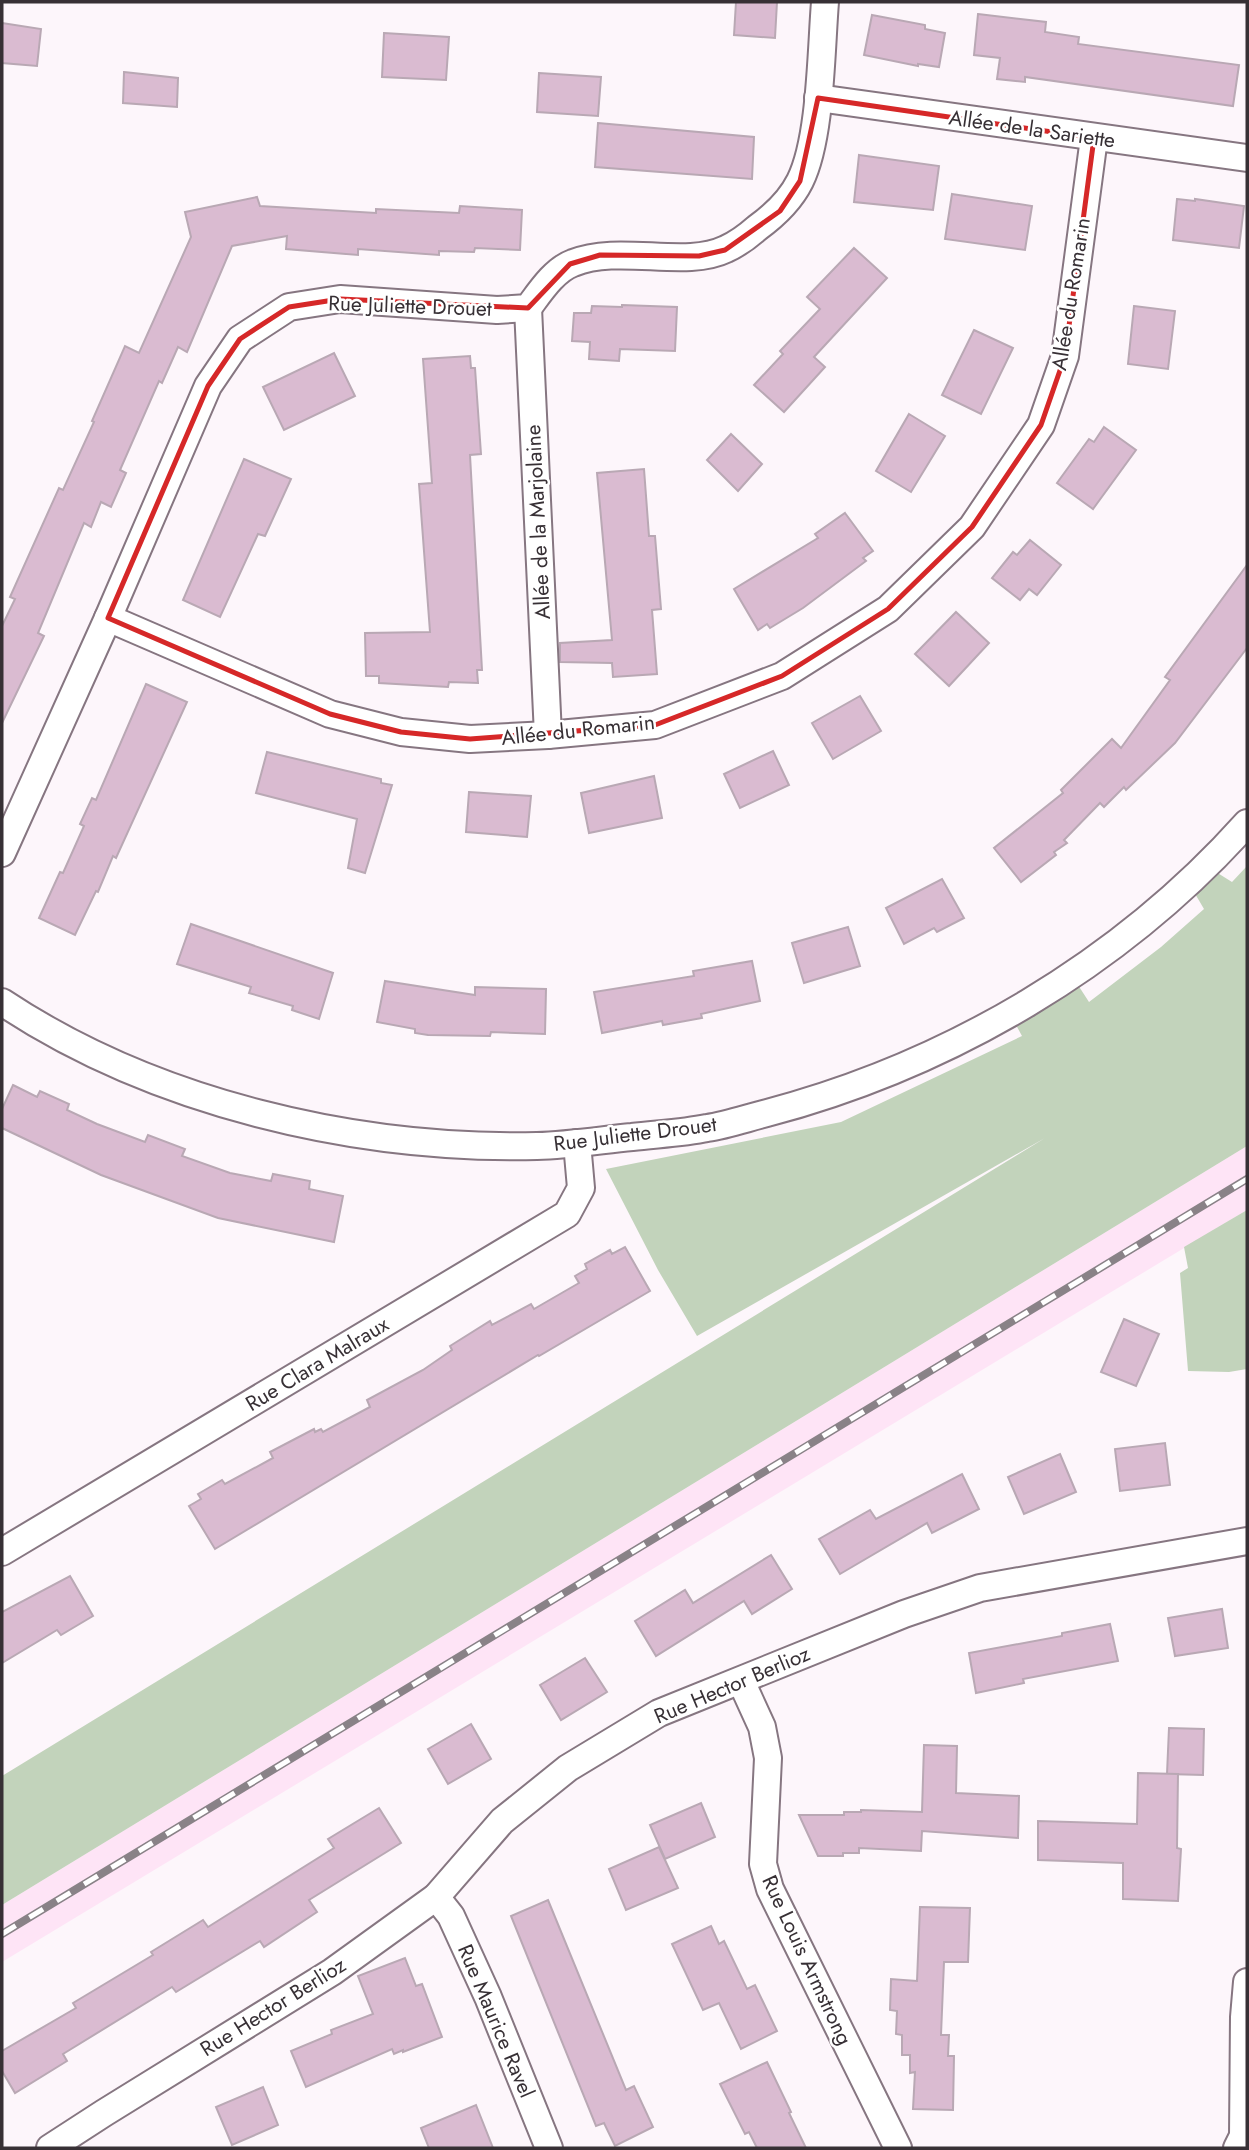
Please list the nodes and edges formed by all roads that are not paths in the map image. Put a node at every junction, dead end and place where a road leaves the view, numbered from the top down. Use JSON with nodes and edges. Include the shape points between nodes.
{"nodes":[{"id":1,"x":825,"y":2,"type":"edge"},
{"id":2,"x":818,"y":98,"type":"junction"},
{"id":3,"x":1094,"y":138,"type":"junction"},
{"id":4,"x":1247,"y":158,"type":"edge"},
{"id":5,"x":528,"y":308,"type":"junction"},
{"id":6,"x":108,"y":618,"type":"junction"},
{"id":7,"x":548,"y":735,"type":"junction"},
{"id":8,"x":1247,"y":823,"type":"edge"},
{"id":9,"x":2,"y":853,"type":"edge"},
{"id":10,"x":2,"y":1002,"type":"edge"},
{"id":11,"x":577,"y":1143,"type":"junction"},
{"id":12,"x":1247,"y":1541,"type":"edge"},
{"id":13,"x":2,"y":1552,"type":"edge"},
{"id":14,"x":741,"y":1681,"type":"junction"},
{"id":15,"x":436,"y":1897,"type":"junction"},
{"id":16,"x":1247,"y":1982,"type":"edge"},
{"id":17,"x":50,"y":2148,"type":"edge"},
{"id":18,"x":549,"y":2148,"type":"edge"},
{"id":19,"x":898,"y":2148,"type":"edge"},
{"id":20,"x":1237,"y":2148,"type":"edge"}],
"edges":[{"from":1,"to":2,"type":"street"},
{"from":2,"to":3,"type":"street","name":"Allée de la Sariette"},
{"from":2,"to":5,"type":"street","via":[[811,148],[800,181],[780,211],[748,236],[725,250],[699,256],[600,255],[570,264],[544,285]]},
{"from":3,"to":4,"type":"street","name":"Allée de la Sariette"},
{"from":3,"to":7,"type":"street","name":"Allée du Romarin","via":[[1065,356],[1041,425],[971,527],[888,610],[782,676],[655,725]]},
{"from":5,"to":6,"type":"street","name":"Rue Juliette Drouet","via":[[340,299],[289,307],[240,339],[208,386]]},
{"from":5,"to":7,"type":"street","name":"Allée de la Marjolaine"},
{"from":6,"to":7,"type":"street","name":"Allée du Romarin","via":[[330,714],[401,732],[470,739]]},
{"from":6,"to":9,"type":"street","name":"Rue Juliette Drouet"},
{"from":8,"to":11,"type":"street","name":"Rue Juliette Drouet","via":[[1162,907],[1096,959],[945,1048],[870,1081],[721,1125]]},
{"from":10,"to":11,"type":"street","name":"Rue Juliette Drouet","via":[[40,1027],[117,1065],[275,1117],[364,1134],[441,1142]]},
{"from":11,"to":13,"type":"street","name":"Rue Clara Malraux","via":[[581,1188],[567,1214]]},
{"from":12,"to":14,"type":"street","name":"Rue Hector Berlioz","via":[[980,1588]]},
{"from":14,"to":15,"type":"street","name":"Rue Hector Berlioz","via":[[659,1713],[568,1768],[502,1821]]},
{"from":14,"to":19,"type":"street","name":"Rue Louis Armstrong","via":[[762,1727],[768,1758],[763,1864],[770,1889]]},
{"from":15,"to":17,"type":"street","name":"Rue Hector Berlioz","via":[[332,1972]]},
{"from":15,"to":18,"type":"street","name":"Rue Maurice Ravel","via":[[451,1916],[478,1974]]},
{"from":16,"to":20,"type":"street","via":[[1243,2136]]}]}
